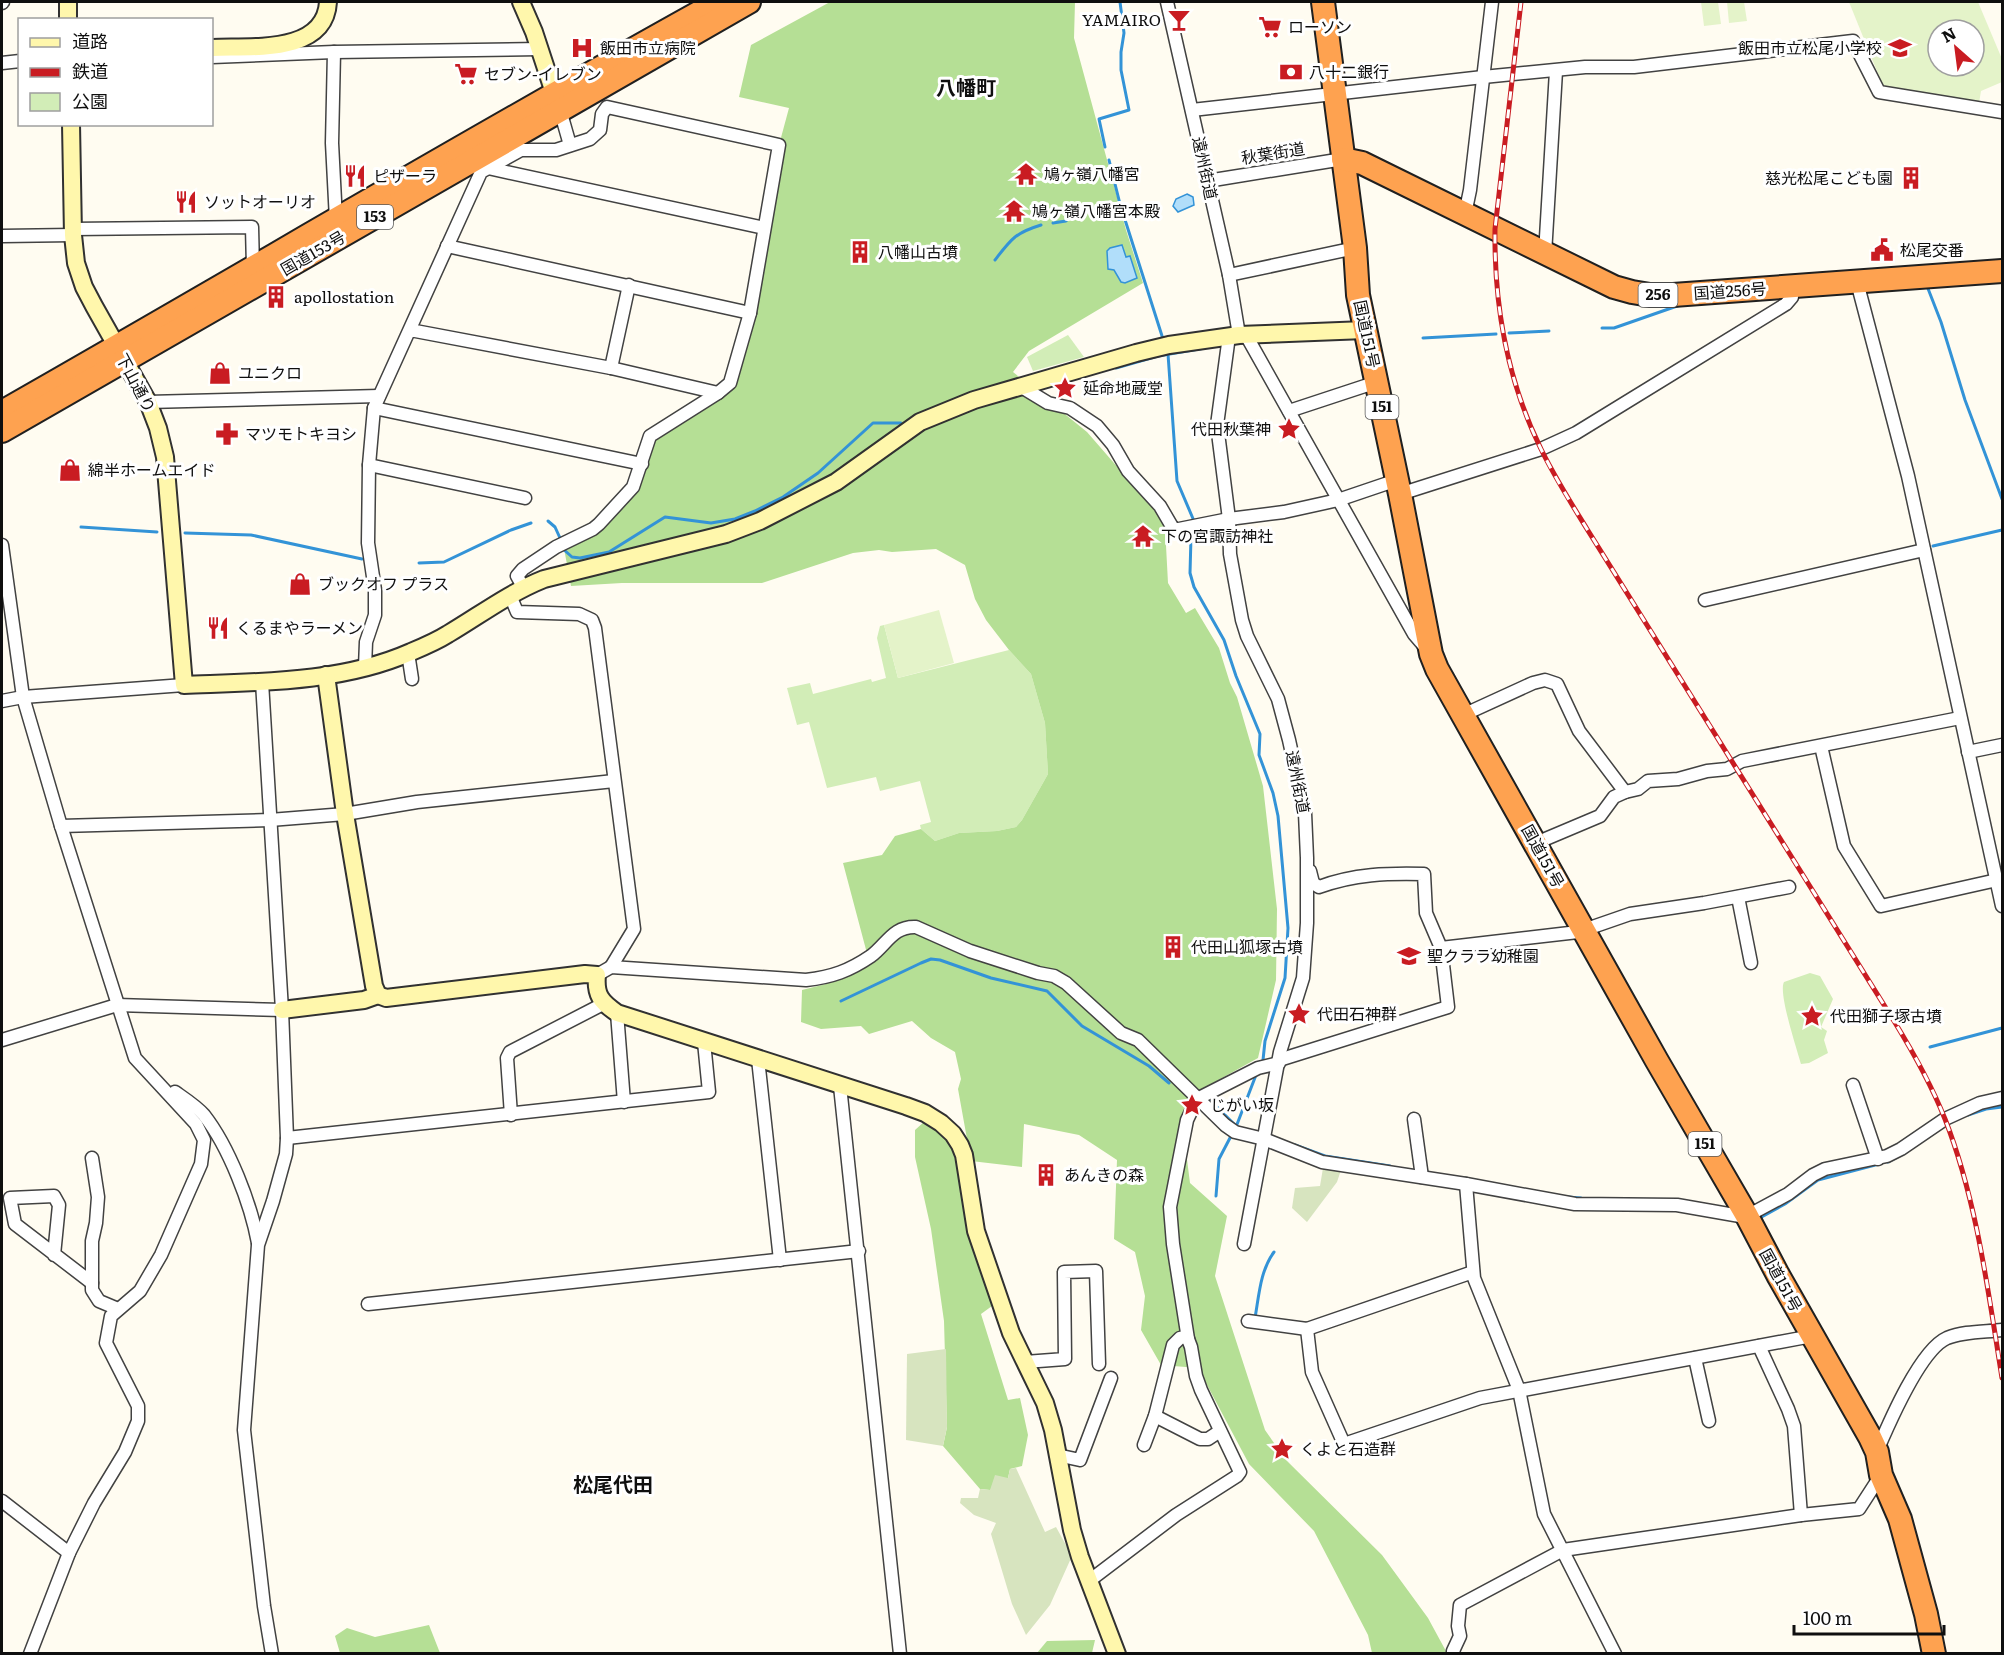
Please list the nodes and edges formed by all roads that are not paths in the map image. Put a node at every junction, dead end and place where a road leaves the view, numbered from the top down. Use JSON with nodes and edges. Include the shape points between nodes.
{"nodes":[{"id":1,"x":68,"y":2,"type":"edge"},
{"id":2,"x":328,"y":2,"type":"edge"},
{"id":3,"x":521,"y":2,"type":"edge"},
{"id":4,"x":718,"y":2,"type":"edge"},
{"id":5,"x":749,"y":2,"type":"edge"},
{"id":6,"x":1167,"y":2,"type":"edge"},
{"id":7,"x":1323,"y":2,"type":"edge"},
{"id":8,"x":1492,"y":2,"type":"edge"},
{"id":9,"x":68,"y":18,"type":"edge"},
{"id":10,"x":213,"y":48,"type":"edge"},
{"id":11,"x":540,"y":49,"type":"junction"},
{"id":12,"x":334,"y":52,"type":"junction"},
{"id":13,"x":213,"y":57,"type":"edge"},
{"id":14,"x":18,"y":61,"type":"edge"},
{"id":15,"x":2,"y":63,"type":"edge"},
{"id":16,"x":1556,"y":71,"type":"junction"},
{"id":17,"x":1483,"y":77,"type":"junction"},
{"id":18,"x":1335,"y":94,"type":"junction"},
{"id":19,"x":557,"y":101,"type":"junction"},
{"id":20,"x":1192,"y":110,"type":"junction"},
{"id":21,"x":2002,"y":112,"type":"edge"},
{"id":22,"x":71,"y":126,"type":"edge"},
{"id":23,"x":570,"y":145,"type":"junction"},
{"id":24,"x":1343,"y":159,"type":"junction"},
{"id":25,"x":488,"y":168,"type":"junction"},
{"id":26,"x":1207,"y":181,"type":"junction"},
{"id":27,"x":1465,"y":214,"type":"junction"},
{"id":28,"x":336,"y":220,"type":"junction"},
{"id":29,"x":764,"y":228,"type":"junction"},
{"id":30,"x":73,"y":232,"type":"junction"},
{"id":31,"x":2,"y":236,"type":"edge"},
{"id":32,"x":447,"y":246,"type":"junction"},
{"id":33,"x":1355,"y":248,"type":"junction"},
{"id":34,"x":1545,"y":254,"type":"junction"},
{"id":35,"x":253,"y":268,"type":"junction"},
{"id":36,"x":2002,"y":271,"type":"edge"},
{"id":37,"x":1229,"y":274,"type":"junction"},
{"id":38,"x":1857,"y":282,"type":"junction"},
{"id":39,"x":629,"y":285,"type":"junction"},
{"id":40,"x":1792,"y":287,"type":"junction"},
{"id":41,"x":750,"y":313,"type":"junction"},
{"id":42,"x":410,"y":330,"type":"junction"},
{"id":43,"x":1365,"y":330,"type":"junction"},
{"id":44,"x":1238,"y":335,"type":"junction"},
{"id":45,"x":121,"y":355,"type":"junction"},
{"id":46,"x":611,"y":368,"type":"junction"},
{"id":47,"x":1377,"y":382,"type":"junction"},
{"id":48,"x":1020,"y":386,"type":"junction"},
{"id":49,"x":718,"y":393,"type":"junction"},
{"id":50,"x":148,"y":402,"type":"junction"},
{"id":51,"x":377,"y":402,"type":"junction"},
{"id":52,"x":1289,"y":411,"type":"junction"},
{"id":53,"x":2,"y":412,"type":"edge"},
{"id":54,"x":2,"y":431,"type":"edge"},
{"id":55,"x":642,"y":464,"type":"junction"},
{"id":56,"x":369,"y":465,"type":"junction"},
{"id":57,"x":1398,"y":487,"type":"junction"},
{"id":58,"x":525,"y":498,"type":"dead end"},
{"id":59,"x":1338,"y":500,"type":"junction"},
{"id":60,"x":1229,"y":519,"type":"junction"},
{"id":61,"x":2,"y":545,"type":"edge"},
{"id":62,"x":1924,"y":550,"type":"junction"},
{"id":63,"x":516,"y":591,"type":"junction"},
{"id":64,"x":1705,"y":600,"type":"dead end"},
{"id":65,"x":408,"y":653,"type":"junction"},
{"id":66,"x":1431,"y":654,"type":"junction"},
{"id":67,"x":365,"y":667,"type":"junction"},
{"id":68,"x":326,"y":675,"type":"junction"},
{"id":69,"x":412,"y":679,"type":"dead end"},
{"id":70,"x":262,"y":682,"type":"junction"},
{"id":71,"x":184,"y":685,"type":"junction"},
{"id":72,"x":23,"y":697,"type":"junction"},
{"id":73,"x":2,"y":701,"type":"edge"},
{"id":74,"x":1463,"y":715,"type":"junction"},
{"id":75,"x":1960,"y":718,"type":"junction"},
{"id":76,"x":2002,"y":745,"type":"edge"},
{"id":77,"x":1821,"y":746,"type":"junction"},
{"id":78,"x":1968,"y":752,"type":"junction"},
{"id":79,"x":614,"y":781,"type":"junction"},
{"id":80,"x":1625,"y":792,"type":"junction"},
{"id":81,"x":345,"y":814,"type":"junction"},
{"id":82,"x":270,"y":820,"type":"junction"},
{"id":83,"x":61,"y":826,"type":"junction"},
{"id":84,"x":1536,"y":843,"type":"junction"},
{"id":85,"x":1307,"y":858,"type":"junction"},
{"id":86,"x":1997,"y":880,"type":"junction"},
{"id":87,"x":1320,"y":887,"type":"junction"},
{"id":88,"x":1790,"y":887,"type":"dead end"},
{"id":89,"x":1738,"y":897,"type":"junction"},
{"id":90,"x":2002,"y":906,"type":"edge"},
{"id":91,"x":1307,"y":923,"type":"junction"},
{"id":92,"x":1584,"y":930,"type":"junction"},
{"id":93,"x":1441,"y":948,"type":"junction"},
{"id":94,"x":1751,"y":963,"type":"dead end"},
{"id":95,"x":604,"y":971,"type":"junction"},
{"id":96,"x":378,"y":994,"type":"junction"},
{"id":97,"x":117,"y":1005,"type":"junction"},
{"id":98,"x":610,"y":1009,"type":"junction"},
{"id":99,"x":282,"y":1010,"type":"junction"},
{"id":100,"x":2,"y":1040,"type":"edge"},
{"id":101,"x":704,"y":1042,"type":"junction"},
{"id":102,"x":758,"y":1059,"type":"junction"},
{"id":103,"x":1279,"y":1062,"type":"junction"},
{"id":104,"x":155,"y":1078,"type":"junction"},
{"id":105,"x":1853,"y":1085,"type":"dead end"},
{"id":106,"x":840,"y":1086,"type":"junction"},
{"id":107,"x":2002,"y":1098,"type":"edge"},
{"id":108,"x":1197,"y":1099,"type":"junction"},
{"id":109,"x":624,"y":1102,"type":"junction"},
{"id":110,"x":512,"y":1114,"type":"junction"},
{"id":111,"x":1414,"y":1119,"type":"dead end"},
{"id":112,"x":287,"y":1138,"type":"junction"},
{"id":113,"x":1263,"y":1139,"type":"junction"},
{"id":114,"x":92,"y":1158,"type":"dead end"},
{"id":115,"x":1878,"y":1159,"type":"junction"},
{"id":116,"x":1422,"y":1177,"type":"junction"},
{"id":117,"x":1466,"y":1184,"type":"junction"},
{"id":118,"x":1747,"y":1216,"type":"junction"},
{"id":119,"x":1244,"y":1244,"type":"dead end"},
{"id":120,"x":258,"y":1245,"type":"junction"},
{"id":121,"x":859,"y":1251,"type":"junction"},
{"id":122,"x":54,"y":1254,"type":"junction"},
{"id":123,"x":780,"y":1260,"type":"junction"},
{"id":124,"x":1473,"y":1272,"type":"junction"},
{"id":125,"x":92,"y":1283,"type":"junction"},
{"id":126,"x":368,"y":1304,"type":"dead end"},
{"id":127,"x":118,"y":1309,"type":"junction"},
{"id":128,"x":1248,"y":1321,"type":"dead end"},
{"id":129,"x":1307,"y":1329,"type":"junction"},
{"id":130,"x":2002,"y":1330,"type":"edge"},
{"id":131,"x":1812,"y":1336,"type":"junction"},
{"id":132,"x":1188,"y":1339,"type":"junction"},
{"id":133,"x":1759,"y":1347,"type":"junction"},
{"id":134,"x":1695,"y":1358,"type":"junction"},
{"id":135,"x":1026,"y":1362,"type":"junction"},
{"id":136,"x":1099,"y":1364,"type":"dead end"},
{"id":137,"x":1111,"y":1378,"type":"dead end"},
{"id":138,"x":1519,"y":1390,"type":"junction"},
{"id":139,"x":1155,"y":1416,"type":"junction"},
{"id":140,"x":1709,"y":1421,"type":"dead end"},
{"id":141,"x":1220,"y":1431,"type":"junction"},
{"id":142,"x":1144,"y":1445,"type":"dead end"},
{"id":143,"x":1877,"y":1452,"type":"junction"},
{"id":144,"x":1057,"y":1455,"type":"junction"},
{"id":145,"x":1881,"y":1475,"type":"junction"},
{"id":146,"x":2,"y":1500,"type":"edge"},
{"id":147,"x":1801,"y":1515,"type":"junction"},
{"id":148,"x":1563,"y":1550,"type":"junction"},
{"id":149,"x":69,"y":1553,"type":"junction"},
{"id":150,"x":1089,"y":1581,"type":"junction"},
{"id":151,"x":1454,"y":1652,"type":"edge"},
{"id":152,"x":30,"y":1653,"type":"edge"},
{"id":153,"x":273,"y":1653,"type":"edge"},
{"id":154,"x":900,"y":1653,"type":"edge"},
{"id":155,"x":1117,"y":1653,"type":"edge"},
{"id":156,"x":1615,"y":1653,"type":"edge"},
{"id":157,"x":1934,"y":1653,"type":"edge"}],
"edges":[{"from":1,"to":9,"type":"street"},
{"from":2,"to":10,"type":"street","via":[[322,23],[298,41]]},
{"from":3,"to":11,"type":"street"},
{"from":4,"to":19,"type":"highway","name":"国道153号","number":"153"},
{"from":5,"to":19,"type":"highway","name":"国道153号","number":"153"},
{"from":6,"to":20,"type":"street","name":"遠州街道"},
{"from":7,"to":18,"type":"highway","name":"国道151号","number":"151"},
{"from":8,"to":17,"type":"street"},
{"from":11,"to":12,"type":"street"},
{"from":11,"to":19,"type":"street"},
{"from":12,"to":13,"type":"street"},
{"from":12,"to":28,"type":"street","via":[[332,142]]},
{"from":14,"to":15,"type":"street"},
{"from":16,"to":17,"type":"street"},
{"from":16,"to":21,"type":"street","via":[[1634,67],[1853,41],[1879,92]]},
{"from":16,"to":34,"type":"street"},
{"from":17,"to":18,"type":"street"},
{"from":17,"to":27,"type":"street"},
{"from":18,"to":20,"type":"street"},
{"from":18,"to":24,"type":"highway","name":"国道151号","number":"151"},
{"from":19,"to":23,"type":"street"},
{"from":19,"to":28,"type":"highway","name":"国道153号","number":"153"},
{"from":19,"to":45,"type":"highway","name":"国道153号","number":"153"},
{"from":20,"to":26,"type":"street","name":"遠州街道"},
{"from":22,"to":30,"type":"street","name":"下山通り"},
{"from":23,"to":25,"type":"street","via":[[556,150],[521,150]]},
{"from":23,"to":29,"type":"street","via":[[590,139],[600,130],[607,107],[779,145]]},
{"from":24,"to":26,"type":"street","name":"秋葉街道"},
{"from":24,"to":27,"type":"highway","name":"国道256号","number":"256","via":[[1362,164]]},
{"from":24,"to":33,"type":"highway","name":"国道151号","number":"151"},
{"from":25,"to":29,"type":"street"},
{"from":25,"to":32,"type":"street","via":[[481,172]]},
{"from":26,"to":37,"type":"street","name":"遠州街道"},
{"from":27,"to":34,"type":"highway","name":"国道256号","number":"256"},
{"from":28,"to":35,"type":"highway","name":"国道153号","number":"153"},
{"from":29,"to":41,"type":"street"},
{"from":30,"to":31,"type":"street"},
{"from":30,"to":35,"type":"street","via":[[252,227]]},
{"from":30,"to":45,"type":"street","name":"下山通り","via":[[76,263],[84,287]]},
{"from":32,"to":39,"type":"street"},
{"from":32,"to":42,"type":"street"},
{"from":33,"to":37,"type":"street"},
{"from":33,"to":43,"type":"highway","name":"国道151号","number":"151"},
{"from":34,"to":40,"type":"highway","name":"国道256号","number":"256","via":[[1614,287],[1650,295]]},
{"from":35,"to":45,"type":"highway","name":"国道153号","number":"153"},
{"from":36,"to":38,"type":"highway","name":"国道256号","number":"256"},
{"from":37,"to":44,"type":"street","name":"遠州街道"},
{"from":38,"to":40,"type":"highway","name":"国道256号","number":"256"},
{"from":38,"to":62,"type":"street"},
{"from":39,"to":41,"type":"street"},
{"from":39,"to":46,"type":"street"},
{"from":40,"to":57,"type":"street","via":[[1792,297],[1786,304],[1576,433],[1541,449]]},
{"from":41,"to":49,"type":"street","via":[[730,383]]},
{"from":42,"to":46,"type":"street"},
{"from":42,"to":51,"type":"street"},
{"from":43,"to":44,"type":"street"},
{"from":43,"to":47,"type":"highway","name":"国道151号","number":"151"},
{"from":44,"to":48,"type":"street","via":[[1136,353]]},
{"from":44,"to":52,"type":"street","name":"遠州街道"},
{"from":44,"to":60,"type":"street","name":"遠州街道","via":[[1217,425]]},
{"from":45,"to":50,"type":"street","name":"下山通り"},
{"from":45,"to":53,"type":"highway","name":"国道153号","number":"153"},
{"from":45,"to":54,"type":"highway","name":"国道153号","number":"153"},
{"from":46,"to":49,"type":"street"},
{"from":47,"to":52,"type":"street"},
{"from":47,"to":57,"type":"highway","name":"国道151号","number":"151"},
{"from":48,"to":60,"type":"street","via":[[1048,403],[1071,408],[1097,426],[1128,471],[1160,506],[1174,530]]},
{"from":48,"to":63,"type":"street","via":[[920,422],[836,482],[726,534],[544,579]]},
{"from":49,"to":55,"type":"street","via":[[651,436]]},
{"from":50,"to":51,"type":"street"},
{"from":50,"to":71,"type":"street","name":"下山通り","via":[[165,457]]},
{"from":51,"to":55,"type":"street"},
{"from":51,"to":56,"type":"street"},
{"from":52,"to":59,"type":"street","name":"遠州街道"},
{"from":55,"to":63,"type":"street","via":[[633,487],[599,524],[523,569],[517,576]]},
{"from":56,"to":58,"type":"street"},
{"from":56,"to":67,"type":"street","via":[[368,543],[375,615],[366,642]]},
{"from":57,"to":59,"type":"street"},
{"from":57,"to":66,"type":"highway","name":"国道151号","number":"151"},
{"from":59,"to":60,"type":"street"},
{"from":59,"to":66,"type":"street","name":"遠州街道","via":[[1414,634]]},
{"from":60,"to":85,"type":"street","name":"遠州街道","via":[[1230,554],[1242,620],[1278,699],[1305,813]]},
{"from":61,"to":72,"type":"street"},
{"from":62,"to":64,"type":"street"},
{"from":62,"to":75,"type":"street"},
{"from":63,"to":65,"type":"street","via":[[447,635]]},
{"from":63,"to":79,"type":"street","via":[[517,612],[579,614],[592,620]]},
{"from":65,"to":67,"type":"street"},
{"from":65,"to":69,"type":"street"},
{"from":66,"to":74,"type":"highway","name":"国道151号","number":"151"},
{"from":67,"to":68,"type":"street"},
{"from":68,"to":70,"type":"street"},
{"from":68,"to":81,"type":"street"},
{"from":70,"to":71,"type":"street"},
{"from":70,"to":82,"type":"street"},
{"from":71,"to":72,"type":"street"},
{"from":72,"to":73,"type":"street"},
{"from":72,"to":83,"type":"street"},
{"from":74,"to":80,"type":"street","via":[[1533,683],[1545,680],[1557,684],[1579,731]]},
{"from":74,"to":84,"type":"highway","name":"国道151号","number":"151"},
{"from":75,"to":77,"type":"street"},
{"from":75,"to":78,"type":"street"},
{"from":76,"to":78,"type":"street"},
{"from":77,"to":80,"type":"street","via":[[1742,761],[1727,770],[1648,781]]},
{"from":77,"to":86,"type":"street","via":[[1844,846],[1881,906]]},
{"from":78,"to":86,"type":"street"},
{"from":79,"to":81,"type":"street","via":[[417,802]]},
{"from":79,"to":95,"type":"street","via":[[634,929]]},
{"from":80,"to":84,"type":"street","via":[[1614,797],[1600,816]]},
{"from":81,"to":82,"type":"street"},
{"from":81,"to":96,"type":"street"},
{"from":82,"to":83,"type":"street"},
{"from":82,"to":99,"type":"street"},
{"from":83,"to":97,"type":"street"},
{"from":84,"to":92,"type":"highway","name":"国道151号","number":"151"},
{"from":85,"to":87,"type":"street","via":[[1313,883]]},
{"from":85,"to":91,"type":"street","name":"遠州街道"},
{"from":86,"to":90,"type":"street"},
{"from":87,"to":91,"type":"street","via":[[1311,898],[1311,920]]},
{"from":87,"to":93,"type":"street","via":[[1384,873],[1424,873],[1426,913]]},
{"from":88,"to":89,"type":"street"},
{"from":89,"to":92,"type":"street","via":[[1630,914]]},
{"from":89,"to":94,"type":"street"},
{"from":91,"to":103,"type":"street","name":"遠州街道","via":[[1303,978]]},
{"from":92,"to":93,"type":"street"},
{"from":92,"to":118,"type":"highway","name":"国道151号","number":"151"},
{"from":93,"to":103,"type":"street","via":[[1448,1006]]},
{"from":95,"to":96,"type":"street","via":[[386,998]]},
{"from":95,"to":98,"type":"street","via":[[597,991]]},
{"from":95,"to":108,"type":"street","via":[[814,980],[853,967],[896,932],[916,927],[970,951],[1066,983],[1120,1033],[1138,1040]]},
{"from":96,"to":99,"type":"street","via":[[364,1000]]},
{"from":97,"to":99,"type":"street"},
{"from":97,"to":100,"type":"street"},
{"from":97,"to":104,"type":"street","via":[[135,1058]]},
{"from":98,"to":101,"type":"street"},
{"from":98,"to":109,"type":"street"},
{"from":98,"to":110,"type":"street","via":[[510,1052],[507,1058]]},
{"from":99,"to":112,"type":"street"},
{"from":101,"to":102,"type":"street"},
{"from":101,"to":109,"type":"street","via":[[709,1092]]},
{"from":102,"to":106,"type":"street"},
{"from":102,"to":123,"type":"street"},
{"from":103,"to":108,"type":"street","via":[[1258,1068]]},
{"from":103,"to":113,"type":"street","name":"遠州街道"},
{"from":104,"to":120,"type":"street","via":[[196,1107],[221,1142],[254,1224]]},
{"from":104,"to":127,"type":"street","via":[[201,1131],[201,1164],[161,1255],[140,1291]]},
{"from":105,"to":115,"type":"street"},
{"from":106,"to":121,"type":"street"},
{"from":106,"to":135,"type":"street","via":[[925,1113],[953,1134],[964,1155],[976,1231],[1011,1333]]},
{"from":107,"to":115,"type":"street","via":[[1945,1119],[1901,1149]]},
{"from":108,"to":113,"type":"street","via":[[1235,1132]]},
{"from":108,"to":132,"type":"street","via":[[1187,1120],[1170,1207]]},
{"from":109,"to":110,"type":"street"},
{"from":110,"to":112,"type":"street"},
{"from":111,"to":116,"type":"street"},
{"from":112,"to":120,"type":"street","via":[[284,1164]]},
{"from":113,"to":116,"type":"street","via":[[1322,1161]]},
{"from":113,"to":119,"type":"street","name":"遠州街道"},
{"from":114,"to":125,"type":"street","via":[[98,1197]]},
{"from":115,"to":118,"type":"street","via":[[1825,1169]]},
{"from":116,"to":117,"type":"street"},
{"from":117,"to":118,"type":"street","via":[[1575,1204],[1677,1205]]},
{"from":117,"to":124,"type":"street"},
{"from":118,"to":131,"type":"highway","name":"国道151号","number":"151"},
{"from":120,"to":153,"type":"street","via":[[244,1430]]},
{"from":121,"to":123,"type":"street"},
{"from":121,"to":154,"type":"street"},
{"from":122,"to":122,"type":"street","via":[[59,1205],[54,1196],[10,1198],[15,1224]]},
{"from":122,"to":125,"type":"street"},
{"from":123,"to":126,"type":"street"},
{"from":124,"to":129,"type":"street"},
{"from":124,"to":138,"type":"street"},
{"from":125,"to":127,"type":"street","via":[[99,1301]]},
{"from":127,"to":149,"type":"street","via":[[111,1316],[105,1343],[138,1406],[138,1421]]},
{"from":128,"to":129,"type":"street"},
{"from":129,"to":138,"type":"street","via":[[1312,1372],[1344,1444],[1480,1398]]},
{"from":130,"to":143,"type":"street","via":[[1961,1334],[1945,1339],[1931,1352],[1894,1409]]},
{"from":131,"to":133,"type":"street"},
{"from":131,"to":143,"type":"highway","name":"国道151号","number":"151"},
{"from":132,"to":139,"type":"street","via":[[1180,1338],[1173,1345]]},
{"from":132,"to":141,"type":"street","via":[[1196,1376]]},
{"from":133,"to":134,"type":"street"},
{"from":133,"to":147,"type":"street","via":[[1794,1426]]},
{"from":134,"to":138,"type":"street"},
{"from":134,"to":140,"type":"street"},
{"from":135,"to":136,"type":"street","via":[[1065,1359],[1064,1272],[1096,1272]]},
{"from":135,"to":144,"type":"street","via":[[1046,1403]]},
{"from":137,"to":144,"type":"street","via":[[1080,1460]]},
{"from":138,"to":148,"type":"street","via":[[1544,1515]]},
{"from":139,"to":141,"type":"street","via":[[1200,1439]]},
{"from":139,"to":142,"type":"street"},
{"from":141,"to":150,"type":"street","via":[[1240,1472],[1237,1476],[1176,1515]]},
{"from":143,"to":145,"type":"highway","name":"国道151号","number":"151"},
{"from":144,"to":150,"type":"street","via":[[1072,1530]]},
{"from":145,"to":147,"type":"street","via":[[1859,1509]]},
{"from":145,"to":157,"type":"highway","name":"国道151号","number":"151","via":[[1900,1519]]},
{"from":146,"to":149,"type":"street"},
{"from":147,"to":148,"type":"street"},
{"from":148,"to":151,"type":"street","via":[[1460,1605],[1460,1636]]},
{"from":148,"to":156,"type":"street"},
{"from":149,"to":152,"type":"street"},
{"from":150,"to":155,"type":"street"}]}
